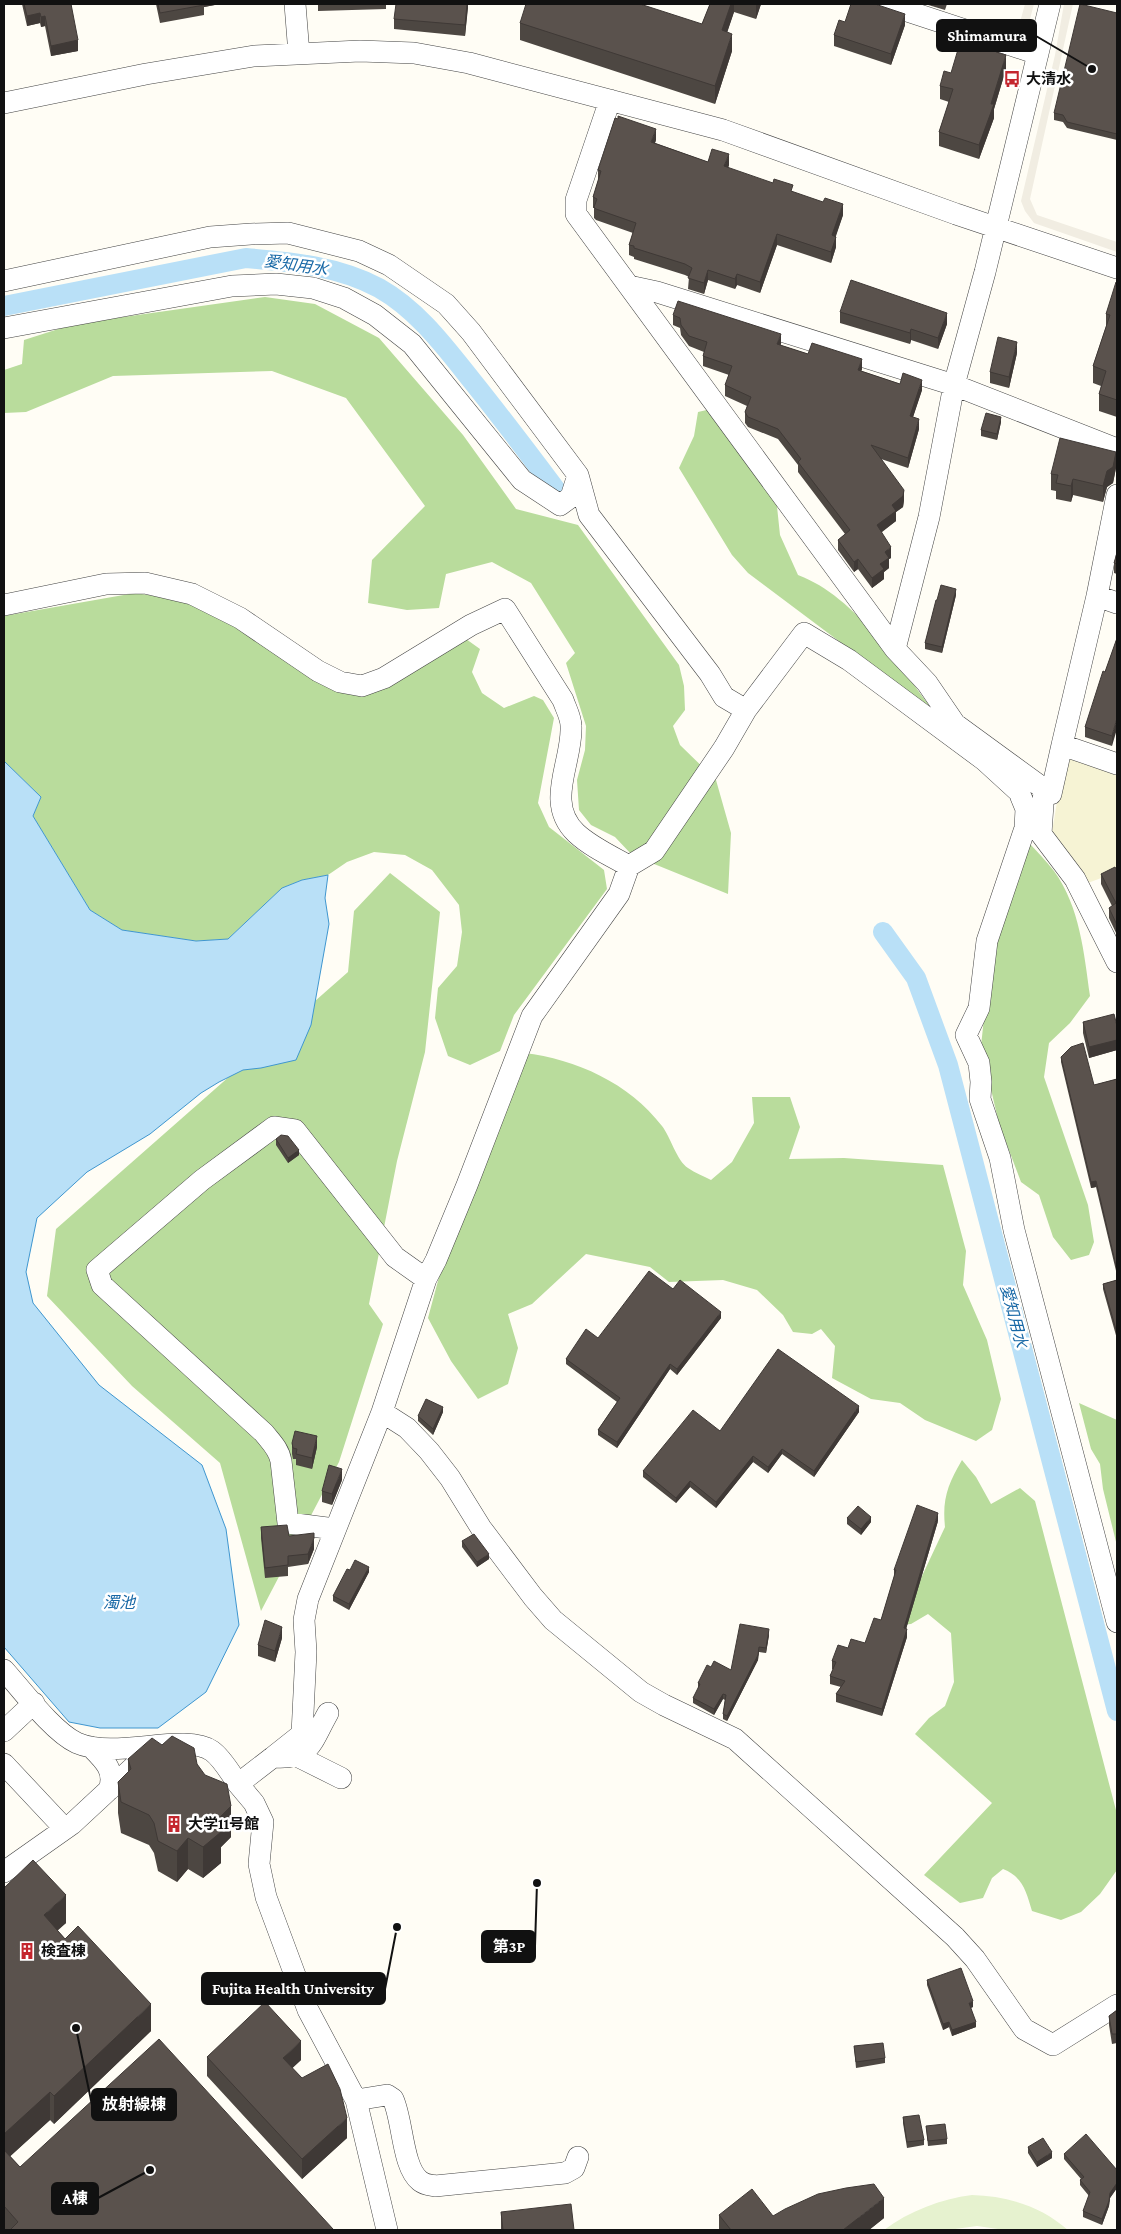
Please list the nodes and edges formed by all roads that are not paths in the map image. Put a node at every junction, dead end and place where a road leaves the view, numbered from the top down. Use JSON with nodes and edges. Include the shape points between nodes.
{"nodes":[{"id":1,"x":295,"y":4,"type":"edge"},
{"id":2,"x":886,"y":4,"type":"edge"},
{"id":3,"x":1050,"y":4,"type":"edge"},
{"id":4,"x":299,"y":54,"type":"junction"},
{"id":5,"x":1038,"y":54,"type":"junction"},
{"id":6,"x":610,"y":100,"type":"junction"},
{"id":7,"x":4,"y":103,"type":"edge"},
{"id":8,"x":996,"y":226,"type":"junction"},
{"id":9,"x":1117,"y":268,"type":"edge"},
{"id":10,"x":4,"y":281,"type":"edge"},
{"id":11,"x":629,"y":286,"type":"junction"},
{"id":12,"x":4,"y":328,"type":"edge"},
{"id":13,"x":954,"y":385,"type":"junction"},
{"id":14,"x":1117,"y":449,"type":"edge"},
{"id":15,"x":578,"y":475,"type":"junction"},
{"id":16,"x":1117,"y":495,"type":"edge"},
{"id":17,"x":1096,"y":596,"type":"junction"},
{"id":18,"x":1117,"y":603,"type":"edge"},
{"id":19,"x":4,"y":605,"type":"edge"},
{"id":20,"x":895,"y":649,"type":"junction"},
{"id":21,"x":746,"y":710,"type":"junction"},
{"id":22,"x":1062,"y":745,"type":"junction"},
{"id":23,"x":1117,"y":764,"type":"edge"},
{"id":24,"x":1044,"y":789,"type":"junction"},
{"id":25,"x":629,"y":866,"type":"junction"},
{"id":26,"x":1117,"y":962,"type":"edge"},
{"id":27,"x":426,"y":1279,"type":"junction"},
{"id":28,"x":382,"y":1412,"type":"junction"},
{"id":29,"x":335,"y":1529,"type":"junction"},
{"id":30,"x":1117,"y":1622,"type":"edge"},
{"id":31,"x":4,"y":1670,"type":"edge"},
{"id":32,"x":34,"y":1703,"type":"junction"},
{"id":33,"x":328,"y":1713,"type":"dead end"},
{"id":34,"x":4,"y":1731,"type":"edge"},
{"id":35,"x":91,"y":1747,"type":"junction"},
{"id":36,"x":156,"y":1747,"type":"junction"},
{"id":37,"x":297,"y":1756,"type":"junction"},
{"id":38,"x":273,"y":1757,"type":"junction"},
{"id":39,"x":4,"y":1764,"type":"edge"},
{"id":40,"x":341,"y":1778,"type":"dead end"},
{"id":41,"x":238,"y":1784,"type":"junction"},
{"id":42,"x":109,"y":1790,"type":"junction"},
{"id":43,"x":65,"y":1829,"type":"junction"},
{"id":44,"x":5,"y":1869,"type":"edge"},
{"id":45,"x":1117,"y":2005,"type":"edge"},
{"id":46,"x":356,"y":2100,"type":"junction"},
{"id":47,"x":578,"y":2157,"type":"dead end"},
{"id":48,"x":387,"y":2230,"type":"edge"}],
"edges":[{"from":1,"to":4,"type":"street"},
{"from":2,"to":5,"type":"street"},
{"from":3,"to":5,"type":"street"},
{"from":4,"to":6,"type":"street","via":[[360,51],[414,54],[469,63]]},
{"from":4,"to":7,"type":"street","via":[[254,56],[196,65]]},
{"from":5,"to":8,"type":"street"},
{"from":6,"to":8,"type":"street","via":[[723,130]]},
{"from":6,"to":11,"type":"street","via":[[576,200],[576,214]]},
{"from":8,"to":9,"type":"street"},
{"from":8,"to":13,"type":"street"},
{"from":10,"to":15,"type":"street","via":[[210,238],[251,234],[288,233],[359,251],[389,265],[446,304],[471,332]]},
{"from":11,"to":13,"type":"street"},
{"from":11,"to":20,"type":"street"},
{"from":12,"to":15,"type":"street","via":[[232,286],[276,284],[313,288],[344,298],[375,314],[412,344],[522,480],[560,505],[572,497]]},
{"from":13,"to":14,"type":"street"},
{"from":13,"to":20,"type":"street","via":[[929,517]]},
{"from":15,"to":21,"type":"street","via":[[589,515],[724,696]]},
{"from":16,"to":17,"type":"street"},
{"from":17,"to":18,"type":"street"},
{"from":17,"to":22,"type":"street"},
{"from":19,"to":25,"type":"street","via":[[106,584],[145,583],[192,594],[240,618],[318,671],[340,682],[362,686],[384,678],[471,625],[505,609],[570,716],[572,727],[560,792],[566,820],[590,844]]},
{"from":20,"to":24,"type":"street","via":[[927,683],[955,724]]},
{"from":21,"to":25,"type":"street","via":[[654,851]]},
{"from":21,"to":30,"type":"street","via":[[804,632],[848,660],[984,760],[1019,792],[1026,809],[1025,828],[987,941],[978,1008],[966,1035],[979,1064],[980,1099],[1000,1158],[1014,1230]]},
{"from":22,"to":23,"type":"street"},
{"from":22,"to":24,"type":"street","via":[[1051,794]]},
{"from":24,"to":26,"type":"street","via":[[1041,834],[1075,879]]},
{"from":25,"to":27,"type":"street","via":[[619,894],[532,1016]]},
{"from":27,"to":28,"type":"street"},
{"from":27,"to":29,"type":"street","via":[[395,1257],[295,1130],[274,1127],[202,1180],[97,1270],[102,1285],[275,1446],[281,1461],[288,1523]]},
{"from":28,"to":29,"type":"street"},
{"from":28,"to":45,"type":"street","via":[[407,1428],[429,1451],[498,1551],[554,1620],[641,1692],[735,1739],[749,1751],[955,1937],[975,1959],[1024,2029],[1053,2045]]},
{"from":29,"to":38,"type":"street","via":[[308,1600],[304,1620],[306,1652],[302,1734]]},
{"from":31,"to":32,"type":"street"},
{"from":32,"to":34,"type":"street"},
{"from":32,"to":35,"type":"street","via":[[57,1730],[76,1743]]},
{"from":33,"to":37,"type":"street","via":[[314,1740],[304,1753]]},
{"from":35,"to":36,"type":"street"},
{"from":35,"to":42,"type":"street","via":[[105,1760],[111,1773]]},
{"from":36,"to":41,"type":"street","via":[[197,1744],[213,1752]]},
{"from":36,"to":42,"type":"street"},
{"from":37,"to":38,"type":"street"},
{"from":37,"to":40,"type":"street"},
{"from":38,"to":41,"type":"street"},
{"from":39,"to":43,"type":"street"},
{"from":41,"to":46,"type":"street","via":[[254,1803],[263,1822],[259,1864],[266,1897],[308,2010]]},
{"from":42,"to":43,"type":"street"},
{"from":43,"to":44,"type":"street"},
{"from":46,"to":47,"type":"street","via":[[387,2095],[393,2099],[412,2169],[427,2185],[565,2173],[574,2168]]},
{"from":46,"to":48,"type":"street"}]}
